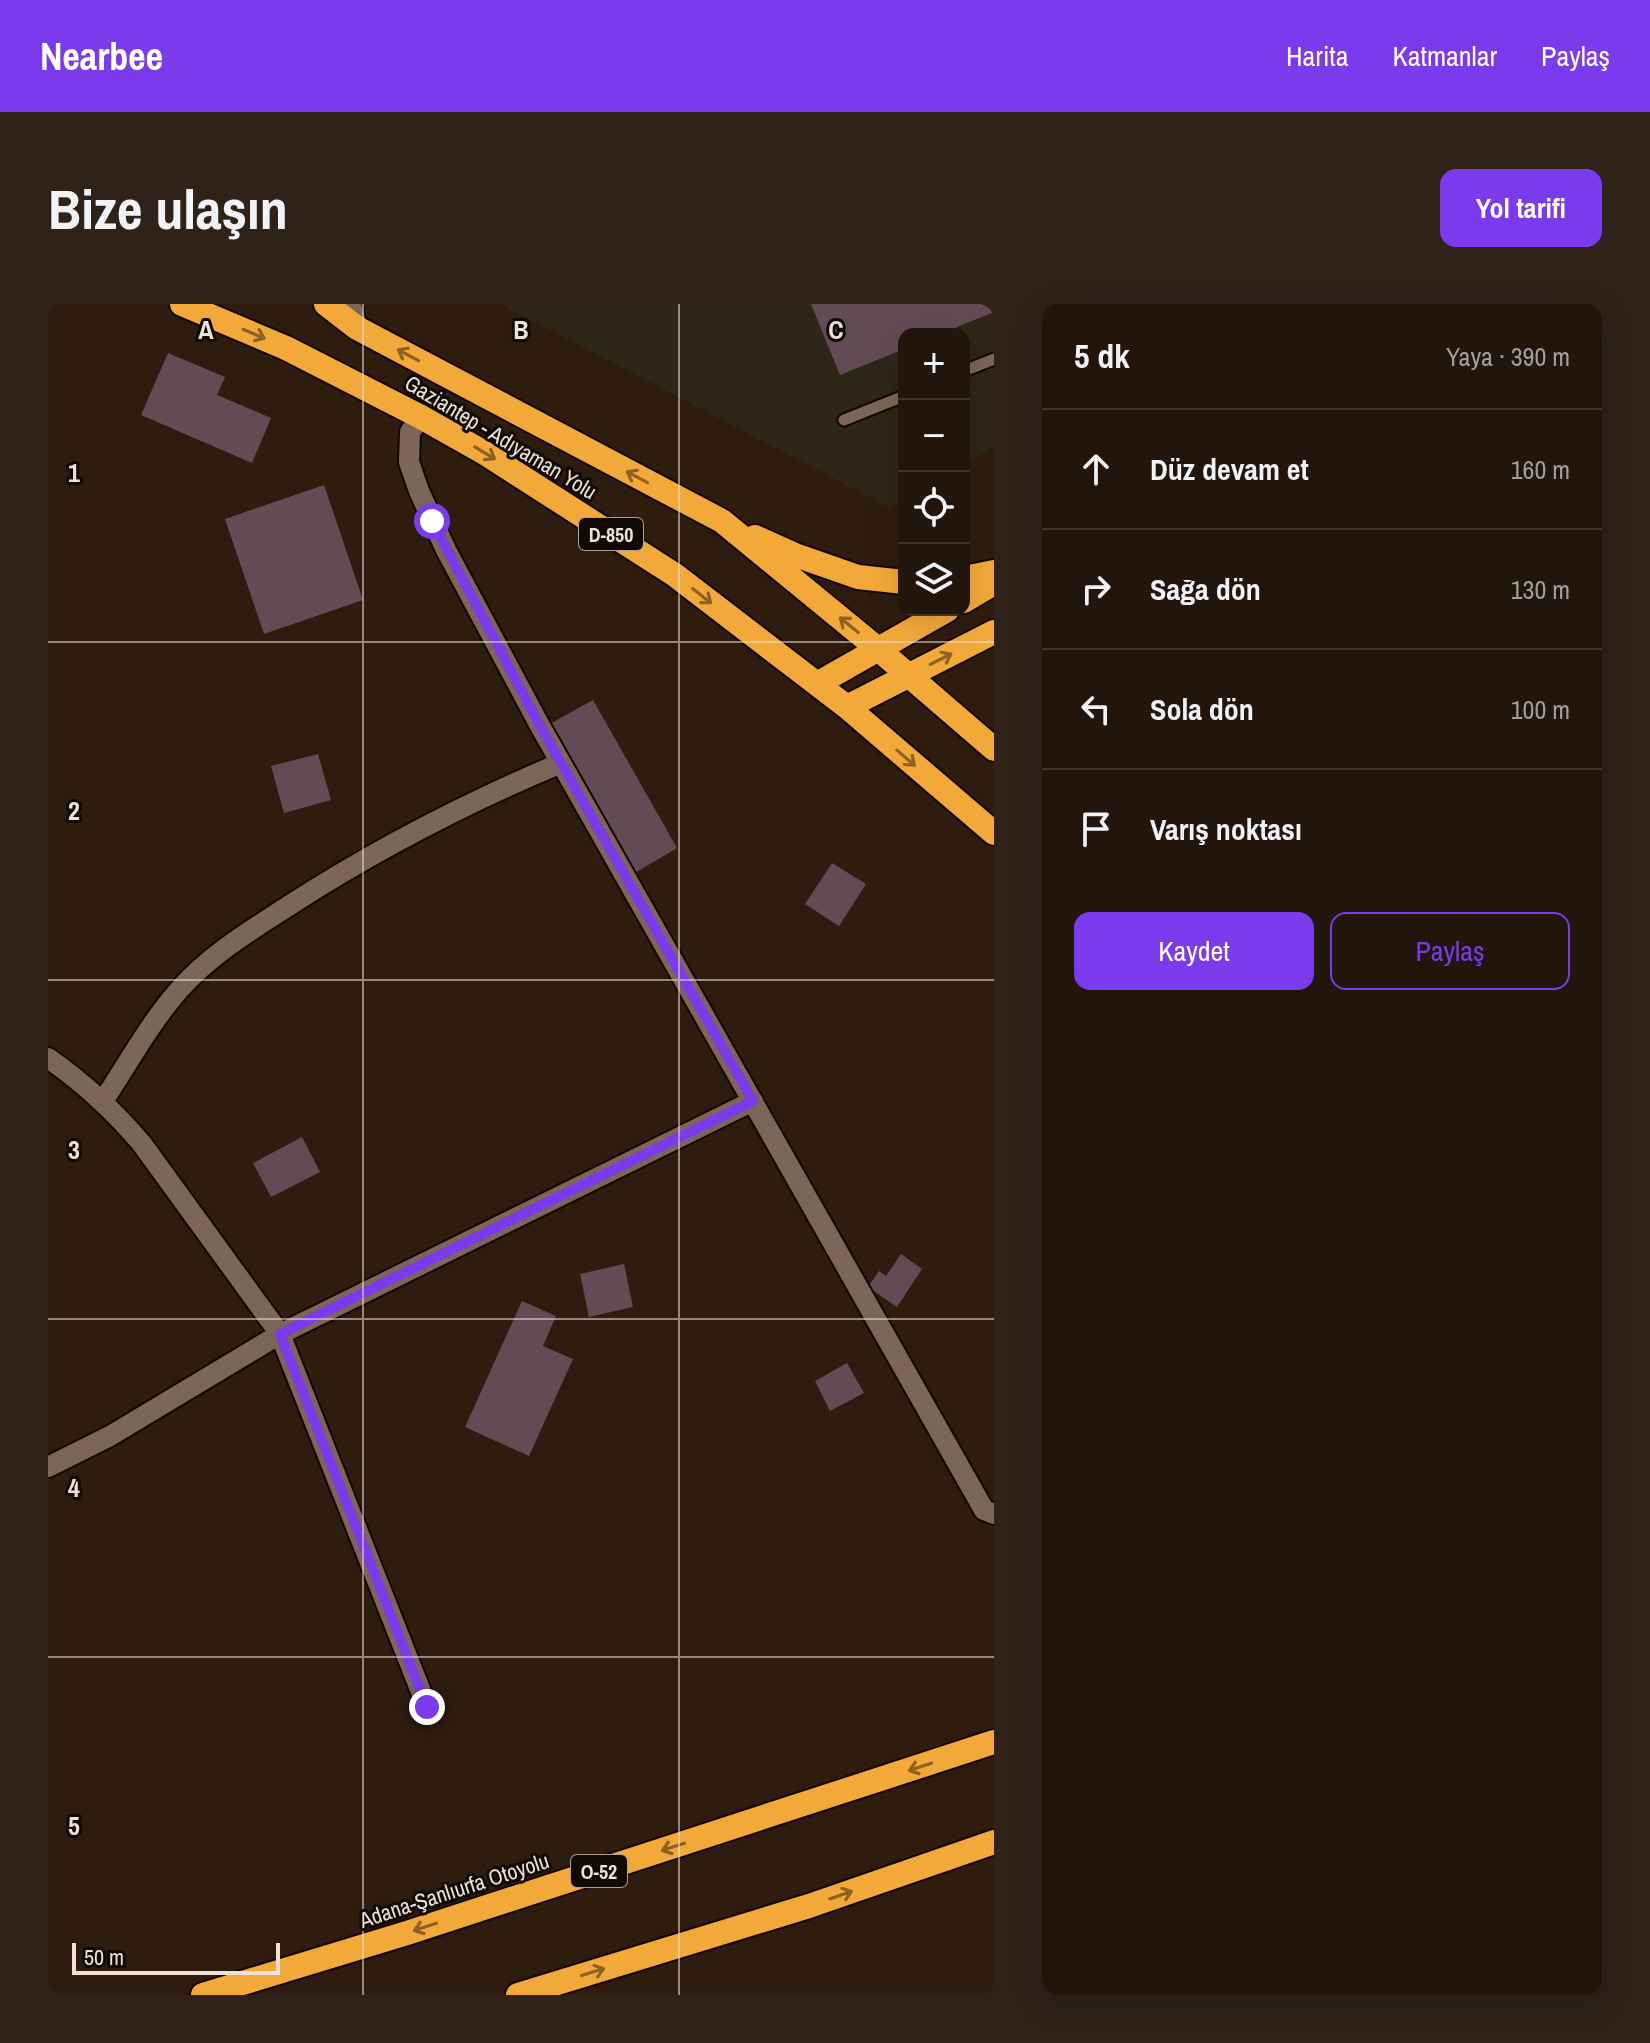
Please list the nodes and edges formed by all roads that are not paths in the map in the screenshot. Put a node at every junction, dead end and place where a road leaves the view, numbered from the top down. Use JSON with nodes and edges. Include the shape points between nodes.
{"nodes":[{"id":1,"x":182,"y":304,"type":"edge"},
{"id":2,"x":326,"y":304,"type":"edge"},
{"id":3,"x":351,"y":304,"type":"edge"},
{"id":4,"x":357,"y":328,"type":"junction"},
{"id":5,"x":994,"y":359,"type":"edge"},
{"id":6,"x":970,"y":369,"type":"edge"},
{"id":7,"x":898,"y":398,"type":"edge"},
{"id":8,"x":421,"y":417,"type":"junction"},
{"id":9,"x":844,"y":420,"type":"dead end"},
{"id":10,"x":722,"y":521,"type":"junction"},
{"id":11,"x":994,"y":572,"type":"edge"},
{"id":12,"x":970,"y":577,"type":"edge"},
{"id":13,"x":898,"y":581,"type":"edge"},
{"id":14,"x":994,"y":583,"type":"edge"},
{"id":15,"x":970,"y":597,"type":"edge"},
{"id":16,"x":936,"y":616,"type":"edge"},
{"id":17,"x":994,"y":632,"type":"edge"},
{"id":18,"x":878,"y":649,"type":"junction"},
{"id":19,"x":909,"y":675,"type":"junction"},
{"id":20,"x":817,"y":684,"type":"junction"},
{"id":21,"x":847,"y":707,"type":"junction"},
{"id":22,"x":994,"y":749,"type":"edge"},
{"id":23,"x":561,"y":763,"type":"junction"},
{"id":24,"x":994,"y":833,"type":"edge"},
{"id":25,"x":48,"y":1058,"type":"edge"},
{"id":26,"x":103,"y":1101,"type":"junction"},
{"id":27,"x":753,"y":1101,"type":"junction"},
{"id":28,"x":280,"y":1334,"type":"junction"},
{"id":29,"x":48,"y":1467,"type":"edge"},
{"id":30,"x":994,"y":1514,"type":"edge"},
{"id":31,"x":427,"y":1707,"type":"dead end"},
{"id":32,"x":994,"y":1742,"type":"edge"},
{"id":33,"x":994,"y":1842,"type":"edge"},
{"id":34,"x":203,"y":1995,"type":"edge"},
{"id":35,"x":518,"y":1995,"type":"edge"}],
"edges":[{"from":1,"to":8,"type":"highway","name":"Gaziantep - Adıyaman Yolu","number":"D-850","one_way":true,"via":[[286,348]]},
{"from":2,"to":4,"type":"highway","name":"Gaziantep - Adıyaman Yolu"},
{"from":3,"to":4,"type":"street"},
{"from":10,"to":4,"type":"highway","name":"Gaziantep - Adıyaman Yolu","one_way":true},
{"from":5,"to":6,"type":"lane"},
{"from":7,"to":9,"type":"lane"},
{"from":8,"to":20,"type":"highway","name":"Gaziantep - Adıyaman Yolu","number":"D-850","one_way":true,"via":[[675,575]]},
{"from":8,"to":23,"type":"street","via":[[410,432],[409,462],[419,491]]},
{"from":10,"to":13,"type":"highway","via":[[858,577]]},
{"from":18,"to":10,"type":"highway","name":"Gaziantep - Adıyaman Yolu","one_way":true},
{"from":11,"to":12,"type":"highway"},
{"from":14,"to":15,"type":"highway"},
{"from":16,"to":18,"type":"highway"},
{"from":19,"to":17,"type":"highway","one_way":true},
{"from":18,"to":19,"type":"highway","name":"Gaziantep - Adıyaman Yolu"},
{"from":18,"to":20,"type":"highway"},
{"from":19,"to":21,"type":"highway"},
{"from":19,"to":22,"type":"highway","name":"Gaziantep - Adıyaman Yolu"},
{"from":20,"to":21,"type":"highway","name":"Gaziantep - Adıyaman Yolu","number":"D-850"},
{"from":21,"to":24,"type":"highway","name":"Gaziantep - Adıyaman Yolu","number":"D-850","one_way":true},
{"from":23,"to":26,"type":"street","via":[[402,838],[224,947],[160,1012]]},
{"from":23,"to":27,"type":"street"},
{"from":25,"to":26,"type":"street"},
{"from":26,"to":28,"type":"street","via":[[142,1144]]},
{"from":27,"to":28,"type":"street"},
{"from":27,"to":30,"type":"street","via":[[984,1510]]},
{"from":28,"to":29,"type":"street"},
{"from":28,"to":31,"type":"street"},
{"from":32,"to":34,"type":"highway","name":"Adana-Şanlıurfa Otoyolu","number":"O-52","one_way":true},
{"from":35,"to":33,"type":"highway","one_way":true,"via":[[809,1906]]}]}
